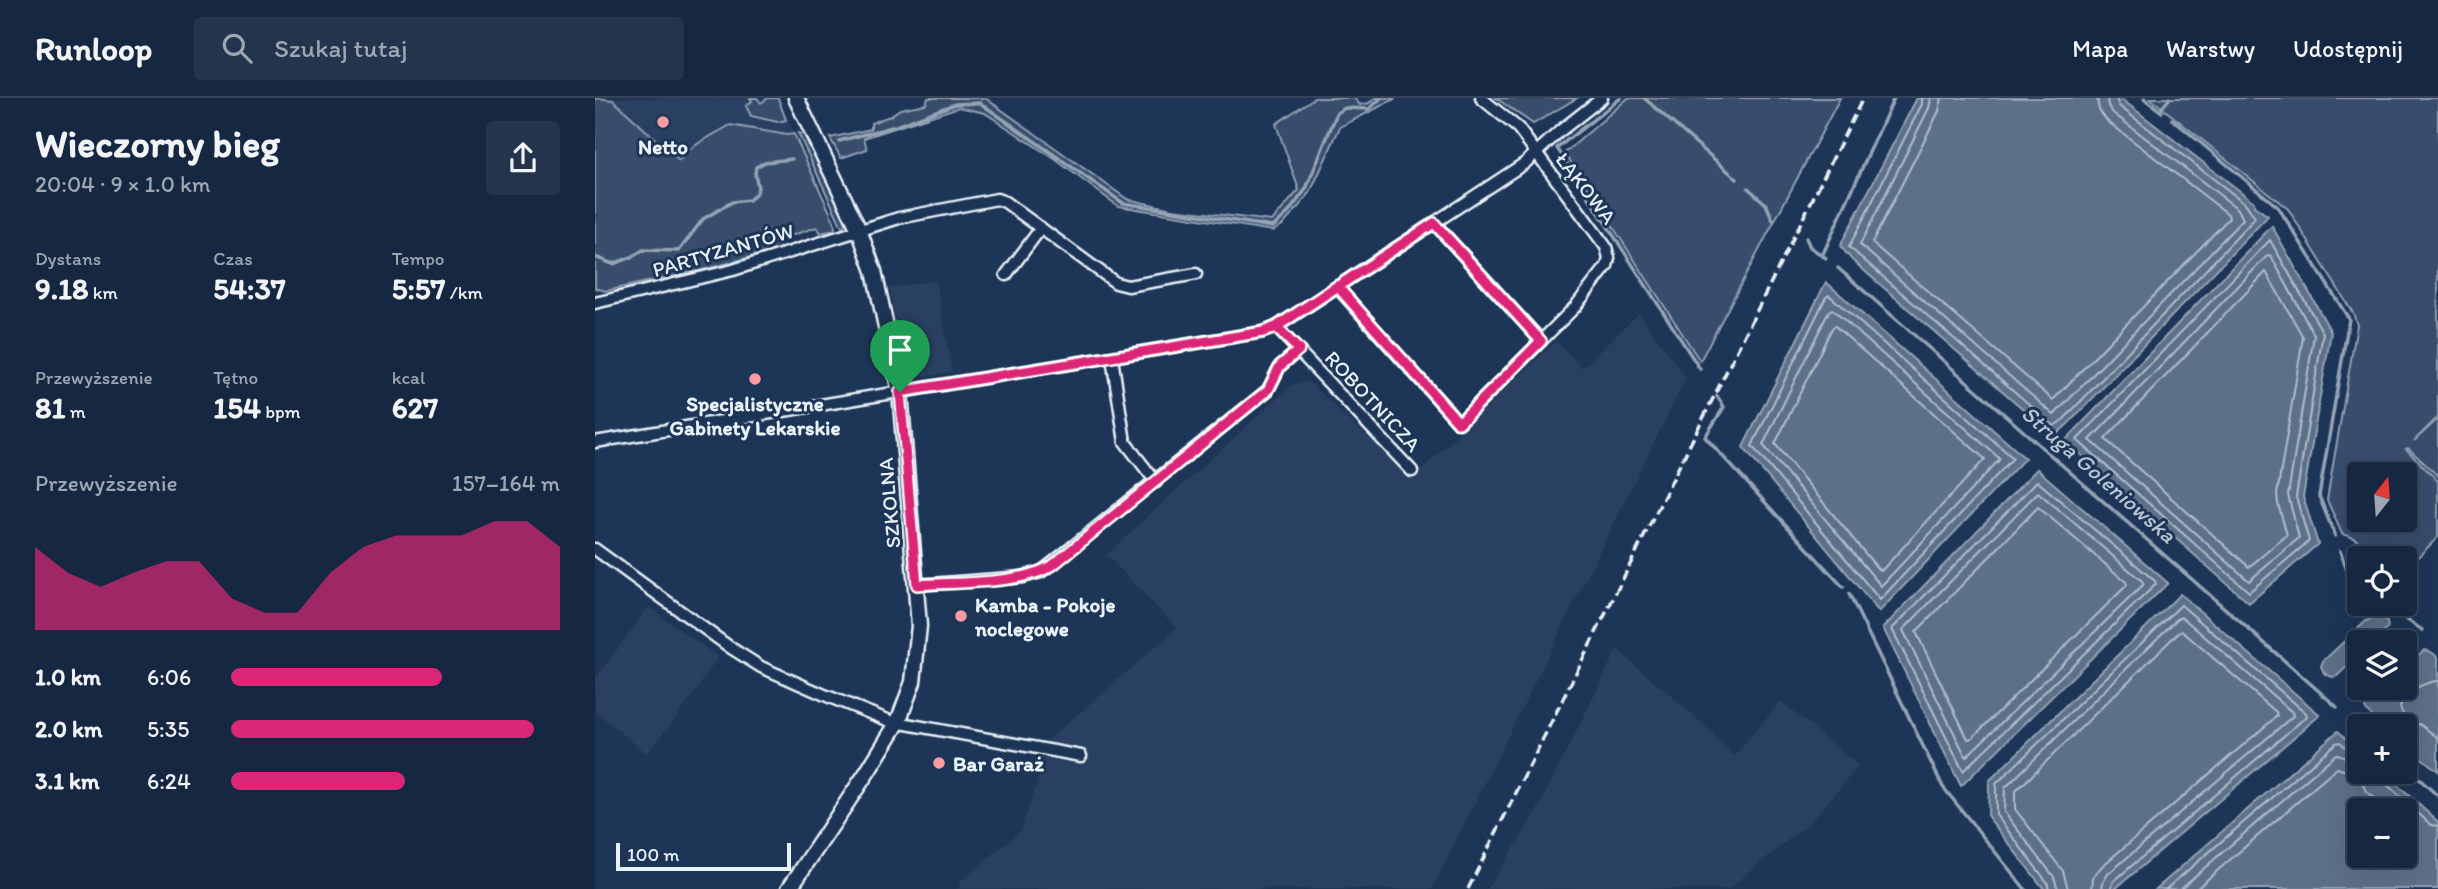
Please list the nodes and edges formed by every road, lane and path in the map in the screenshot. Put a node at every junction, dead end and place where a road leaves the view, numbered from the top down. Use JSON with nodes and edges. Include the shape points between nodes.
{"nodes":[{"id":1,"x":796,"y":98,"type":"edge"},
{"id":2,"x":1481,"y":98,"type":"edge"},
{"id":3,"x":1602,"y":98,"type":"edge"},
{"id":4,"x":1536,"y":154,"type":"junction"},
{"id":5,"x":1434,"y":223,"type":"junction"},
{"id":6,"x":1041,"y":228,"type":"junction"},
{"id":7,"x":859,"y":230,"type":"junction"},
{"id":8,"x":1196,"y":274,"type":"dead end"},
{"id":9,"x":1006,"y":275,"type":"dead end"},
{"id":10,"x":1337,"y":286,"type":"junction"},
{"id":11,"x":595,"y":303,"type":"edge"},
{"id":12,"x":1276,"y":327,"type":"junction"},
{"id":13,"x":1541,"y":341,"type":"junction"},
{"id":14,"x":1299,"y":350,"type":"junction"},
{"id":15,"x":1112,"y":358,"type":"junction"},
{"id":16,"x":900,"y":392,"type":"junction"},
{"id":17,"x":595,"y":442,"type":"edge"},
{"id":18,"x":1412,"y":471,"type":"dead end"},
{"id":19,"x":1156,"y":482,"type":"junction"},
{"id":20,"x":595,"y":549,"type":"edge"},
{"id":21,"x":917,"y":585,"type":"junction"},
{"id":22,"x":898,"y":722,"type":"junction"},
{"id":23,"x":1081,"y":756,"type":"dead end"},
{"id":24,"x":789,"y":889,"type":"edge"}],
"edges":[{"from":1,"to":7,"type":"street","name":"SZKOLNA"},
{"from":2,"to":4,"type":"street","name":"ŁĄKOWA","via":[[1518,128]]},
{"from":3,"to":4,"type":"street"},
{"from":4,"to":5,"type":"street"},
{"from":4,"to":13,"type":"street","name":"ŁĄKOWA","via":[[1607,247],[1609,258],[1595,283]]},
{"from":5,"to":10,"type":"street"},
{"from":5,"to":13,"type":"street"},
{"from":6,"to":7,"type":"street","name":"PARTYZANTÓW","via":[[997,199]]},
{"from":6,"to":8,"type":"street","name":"PARTYZANTÓW","via":[[1121,285]]},
{"from":6,"to":9,"type":"street"},
{"from":7,"to":11,"type":"street","name":"PARTYZANTÓW","via":[[711,276]]},
{"from":7,"to":16,"type":"street","name":"SZKOLNA","via":[[874,271]]},
{"from":10,"to":12,"type":"street"},
{"from":10,"to":13,"type":"street","via":[[1459,423]]},
{"from":12,"to":14,"type":"street","name":"ROBOTNICZA"},
{"from":12,"to":15,"type":"street","via":[[1244,337]]},
{"from":14,"to":18,"type":"street","name":"ROBOTNICZA"},
{"from":14,"to":19,"type":"street","via":[[1280,366],[1268,390]]},
{"from":15,"to":16,"type":"street"},
{"from":15,"to":19,"type":"street","via":[[1125,442]]},
{"from":16,"to":17,"type":"street"},
{"from":16,"to":21,"type":"street","name":"SZKOLNA"},
{"from":19,"to":21,"type":"street","via":[[1041,572]]},
{"from":20,"to":22,"type":"street","via":[[754,663],[877,718]]},
{"from":21,"to":22,"type":"street","name":"SZKOLNA","via":[[916,664]]},
{"from":22,"to":23,"type":"street"},
{"from":22,"to":24,"type":"street","name":"SZKOLNA"}]}
